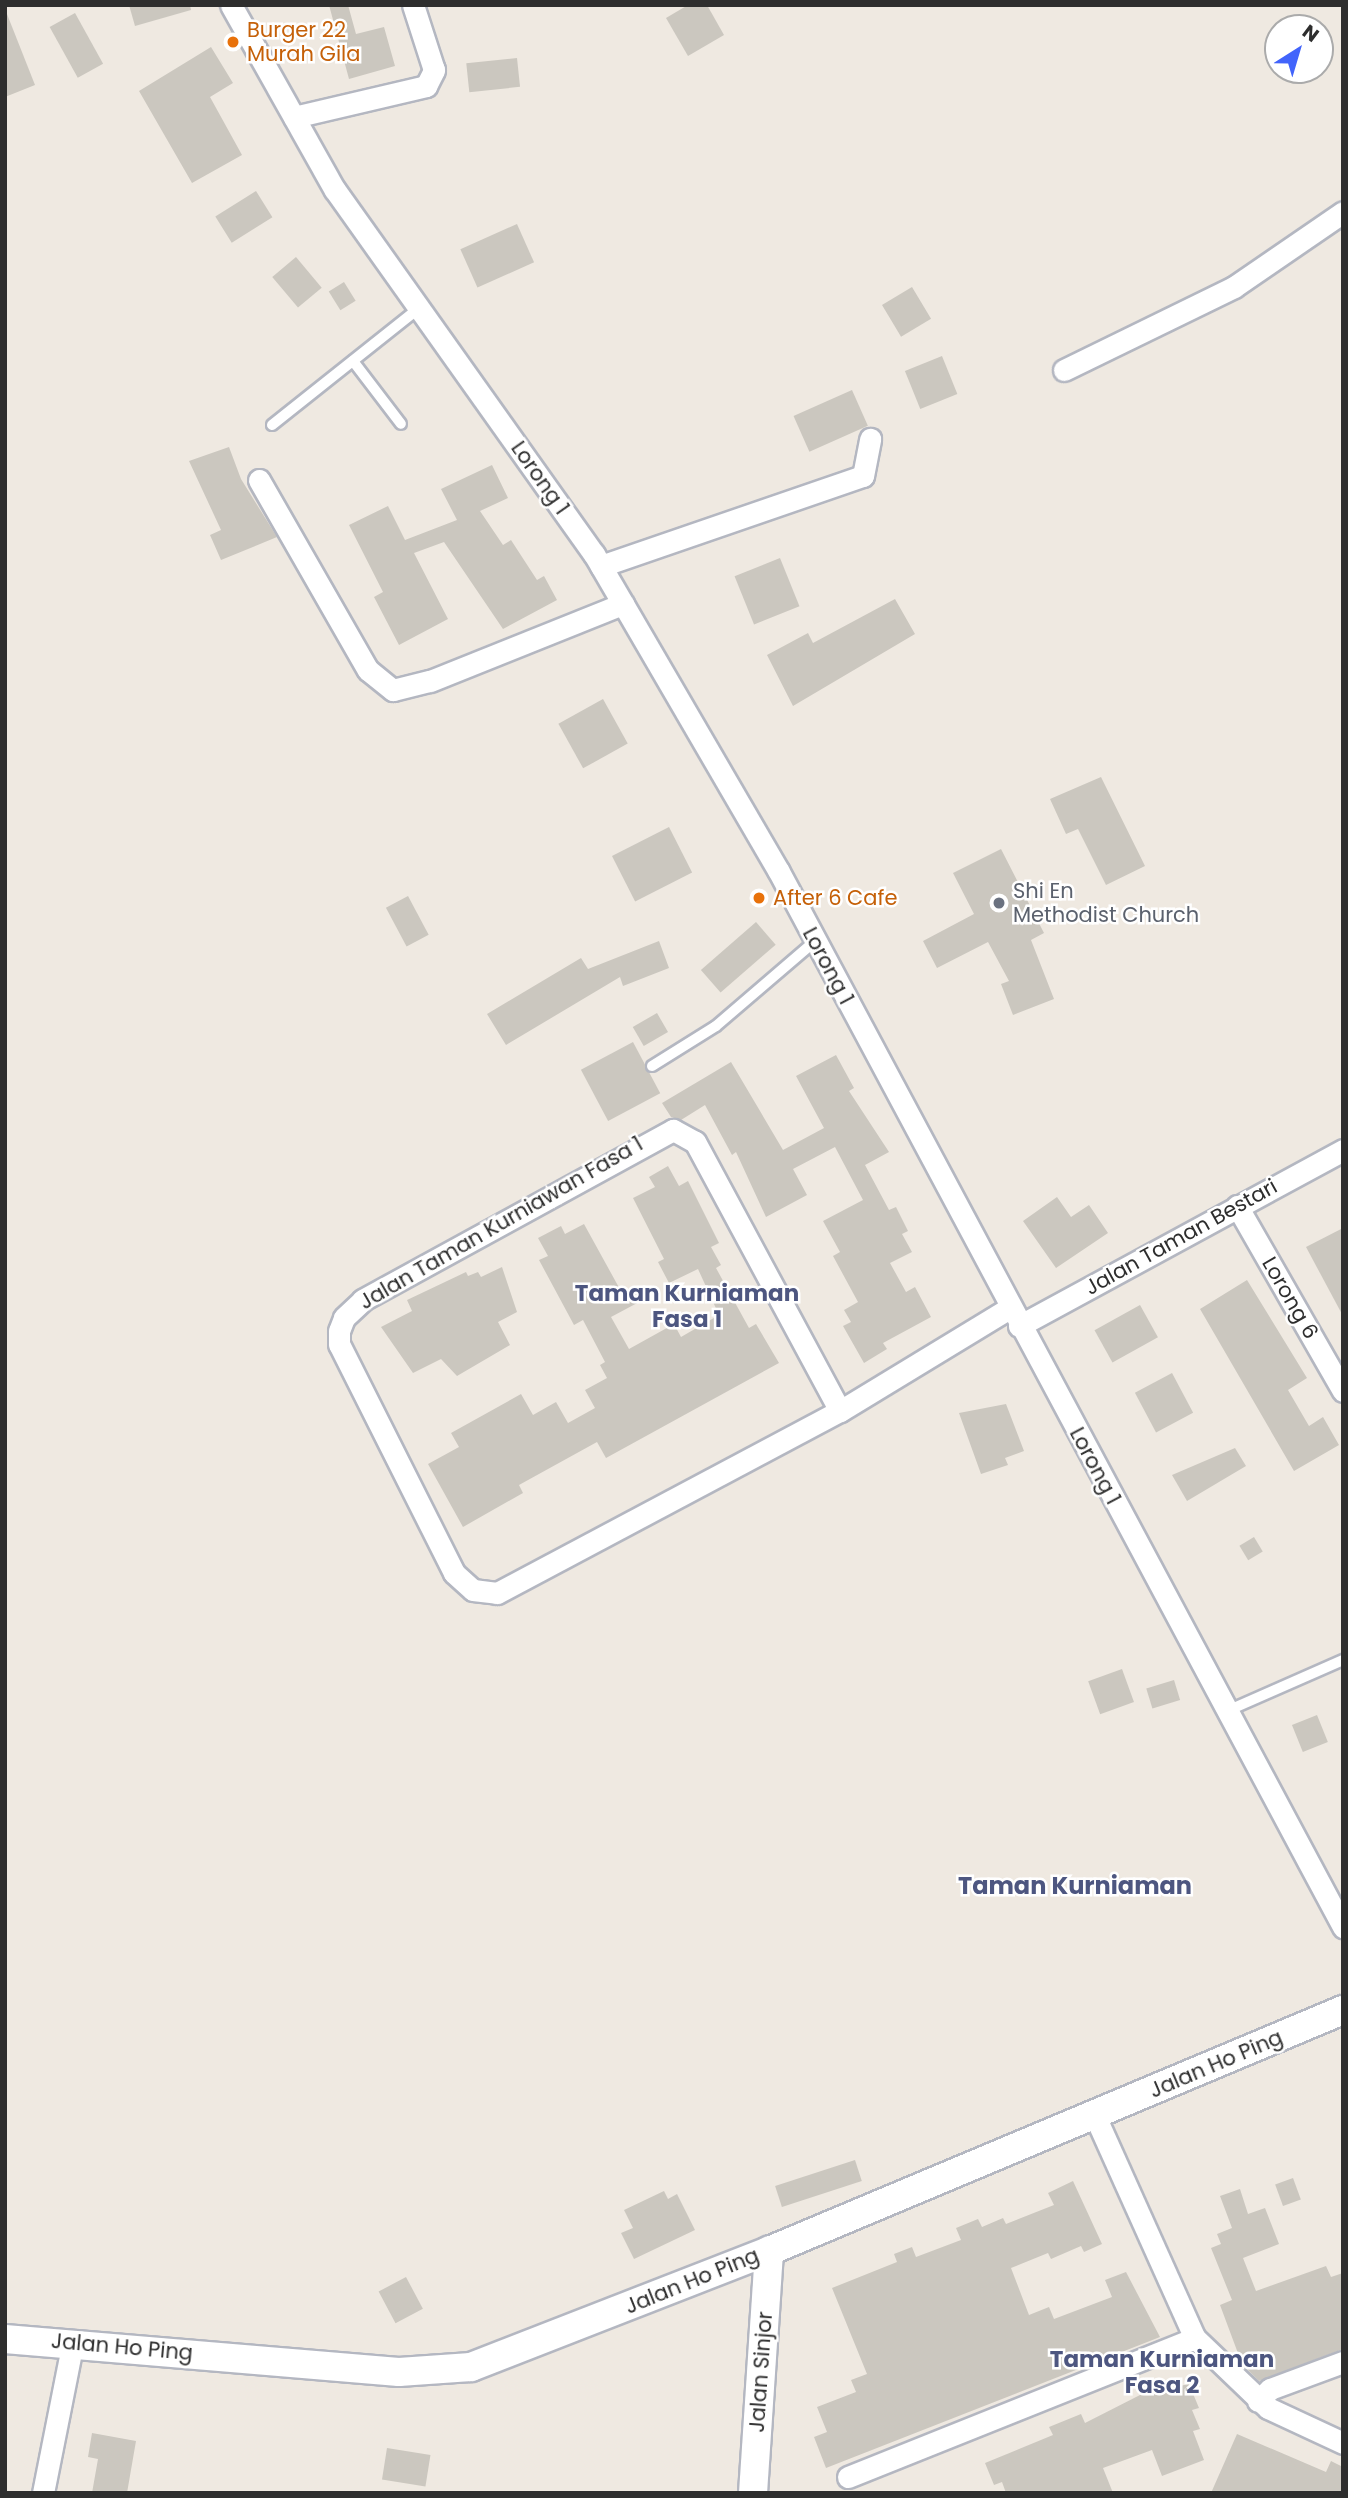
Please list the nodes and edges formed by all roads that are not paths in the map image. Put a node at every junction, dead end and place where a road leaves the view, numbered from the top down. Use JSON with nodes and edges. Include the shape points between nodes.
{"nodes":[{"id":1,"x":231,"y":5,"type":"edge"},
{"id":2,"x":413,"y":5,"type":"edge"},
{"id":3,"x":293,"y":117,"type":"junction"},
{"id":4,"x":1343,"y":212,"type":"edge"},
{"id":5,"x":419,"y":308,"type":"junction"},
{"id":6,"x":353,"y":361,"type":"junction"},
{"id":7,"x":1064,"y":370,"type":"dead end"},
{"id":8,"x":401,"y":424,"type":"dead end"},
{"id":9,"x":272,"y":425,"type":"dead end"},
{"id":10,"x":870,"y":439,"type":"dead end"},
{"id":11,"x":259,"y":480,"type":"dead end"},
{"id":12,"x":601,"y":566,"type":"junction"},
{"id":13,"x":623,"y":604,"type":"junction"},
{"id":14,"x":815,"y":941,"type":"junction"},
{"id":15,"x":652,"y":1066,"type":"dead end"},
{"id":16,"x":1343,"y":1150,"type":"edge"},
{"id":17,"x":1237,"y":1206,"type":"junction"},
{"id":18,"x":1014,"y":1318,"type":"junction"},
{"id":19,"x":1343,"y":1391,"type":"edge"},
{"id":20,"x":839,"y":1411,"type":"junction"},
{"id":21,"x":1343,"y":1660,"type":"edge"},
{"id":22,"x":1227,"y":1711,"type":"junction"},
{"id":23,"x":1343,"y":1927,"type":"edge"},
{"id":24,"x":1343,"y":2010,"type":"edge"},
{"id":25,"x":1095,"y":2116,"type":"junction"},
{"id":26,"x":769,"y":2251,"type":"junction"},
{"id":27,"x":1195,"y":2338,"type":"junction"},
{"id":28,"x":5,"y":2339,"type":"edge"},
{"id":29,"x":74,"y":2342,"type":"junction"},
{"id":30,"x":1343,"y":2362,"type":"edge"},
{"id":31,"x":1258,"y":2400,"type":"junction"},
{"id":32,"x":1343,"y":2443,"type":"edge"},
{"id":33,"x":848,"y":2477,"type":"dead end"},
{"id":34,"x":43,"y":2493,"type":"edge"},
{"id":35,"x":753,"y":2493,"type":"edge"}],
"edges":[{"from":1,"to":3,"type":"street","name":"Lorong 1"},
{"from":2,"to":3,"type":"street","via":[[432,60],[426,86]]},
{"from":3,"to":5,"type":"street","name":"Lorong 1","via":[[335,190]]},
{"from":4,"to":7,"type":"street","via":[[1234,287]]},
{"from":5,"to":6,"type":"lane"},
{"from":5,"to":12,"type":"street","name":"Lorong 1"},
{"from":6,"to":8,"type":"lane"},
{"from":6,"to":9,"type":"lane"},
{"from":10,"to":12,"type":"street","via":[[863,475]]},
{"from":11,"to":13,"type":"street","via":[[368,670],[393,690],[430,681]]},
{"from":12,"to":13,"type":"street","name":"Lorong 1"},
{"from":13,"to":14,"type":"street","name":"Lorong 1"},
{"from":14,"to":15,"type":"lane","via":[[716,1026]]},
{"from":14,"to":18,"type":"street","name":"Lorong 1"},
{"from":16,"to":17,"type":"street","name":"Jalan Taman Bestari"},
{"from":17,"to":18,"type":"street","name":"Jalan Taman Bestari"},
{"from":17,"to":19,"type":"street","name":"Lorong 6"},
{"from":18,"to":20,"type":"street","name":"Jalan Taman Kurniawan Fasa 1"},
{"from":18,"to":22,"type":"street","name":"Lorong 1"},
{"from":20,"to":20,"type":"street","name":"Jalan Taman Kurniawan Fasa 1","via":[[509,1590],[485,1593],[454,1573],[339,1344],[339,1331],[344,1318],[363,1300],[673,1130],[695,1142]]},
{"from":21,"to":22,"type":"lane"},
{"from":22,"to":23,"type":"street","name":"Lorong 1"},
{"from":24,"to":25,"type":"street","name":"Jalan Ho Ping"},
{"from":25,"to":26,"type":"street","name":"Jalan Ho Ping"},
{"from":25,"to":27,"type":"street"},
{"from":26,"to":29,"type":"street","name":"Jalan Ho Ping","via":[[499,2358],[433,2372]]},
{"from":26,"to":35,"type":"street","name":"Jalan Sinjor"},
{"from":27,"to":31,"type":"street"},
{"from":27,"to":33,"type":"street"},
{"from":28,"to":29,"type":"street","name":"Jalan Ho Ping"},
{"from":29,"to":34,"type":"street"},
{"from":30,"to":31,"type":"street","via":[[1270,2389]]},
{"from":31,"to":32,"type":"street"}]}
